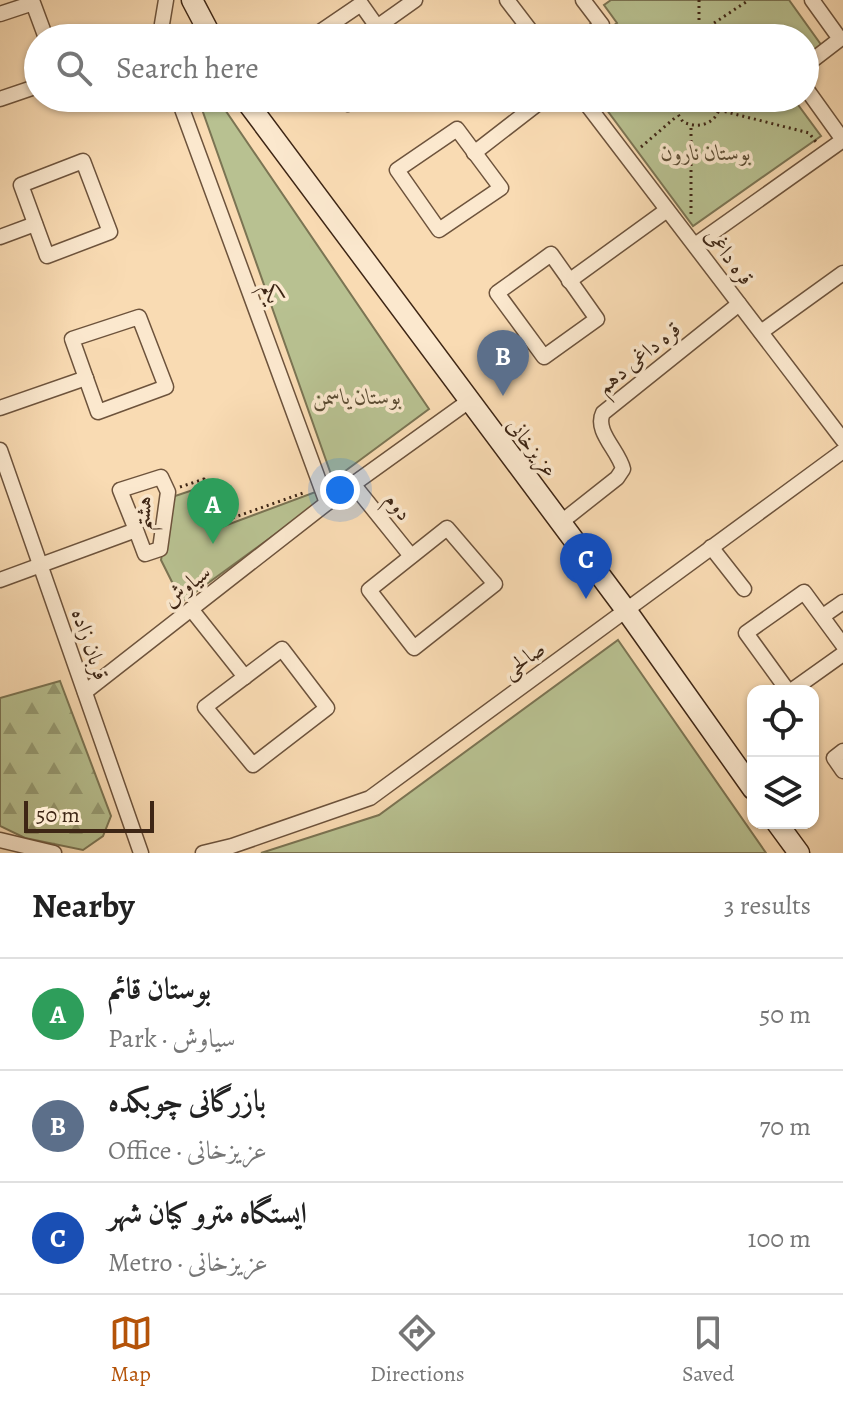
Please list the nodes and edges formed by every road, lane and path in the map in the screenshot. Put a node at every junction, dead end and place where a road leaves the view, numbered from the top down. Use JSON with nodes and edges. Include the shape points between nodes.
{"nodes":[{"id":1,"x":166,"y":0,"type":"edge"},
{"id":2,"x":192,"y":0,"type":"edge"},
{"id":3,"x":415,"y":0,"type":"edge"},
{"id":4,"x":507,"y":0,"type":"edge"},
{"id":5,"x":583,"y":0,"type":"edge"},
{"id":6,"x":699,"y":0,"type":"edge"},
{"id":7,"x":749,"y":0,"type":"edge"},
{"id":8,"x":812,"y":0,"type":"edge"},
{"id":9,"x":0,"y":14,"type":"edge"},
{"id":10,"x":41,"y":24,"type":"edge"},
{"id":11,"x":162,"y":24,"type":"edge"},
{"id":12,"x":205,"y":24,"type":"edge"},
{"id":13,"x":332,"y":24,"type":"edge"},
{"id":14,"x":375,"y":24,"type":"edge"},
{"id":15,"x":390,"y":24,"type":"edge"},
{"id":16,"x":525,"y":24,"type":"edge"},
{"id":17,"x":601,"y":24,"type":"edge"},
{"id":18,"x":699,"y":24,"type":"edge"},
{"id":19,"x":715,"y":24,"type":"edge"},
{"id":20,"x":819,"y":55,"type":"edge"},
{"id":21,"x":24,"y":91,"type":"edge"},
{"id":22,"x":0,"y":99,"type":"edge"},
{"id":23,"x":819,"y":107,"type":"edge"},
{"id":24,"x":183,"y":112,"type":"edge"},
{"id":25,"x":254,"y":112,"type":"edge"},
{"id":26,"x":527,"y":112,"type":"edge"},
{"id":27,"x":593,"y":112,"type":"edge"},
{"id":28,"x":676,"y":112,"type":"edge"},
{"id":29,"x":718,"y":112,"type":"edge"},
{"id":30,"x":727,"y":112,"type":"edge"},
{"id":31,"x":677,"y":116,"type":"junction"},
{"id":32,"x":691,"y":126,"type":"junction"},
{"id":33,"x":843,"y":140,"type":"edge"},
{"id":34,"x":474,"y":153,"type":"junction"},
{"id":35,"x":824,"y":153,"type":"junction"},
{"id":36,"x":628,"y":158,"type":"junction"},
{"id":37,"x":667,"y":210,"type":"junction"},
{"id":38,"x":35,"y":224,"type":"junction"},
{"id":39,"x":679,"y":226,"type":"junction"},
{"id":40,"x":0,"y":237,"type":"edge"},
{"id":41,"x":695,"y":245,"type":"junction"},
{"id":42,"x":843,"y":273,"type":"edge"},
{"id":43,"x":569,"y":281,"type":"junction"},
{"id":44,"x":739,"y":304,"type":"junction"},
{"id":45,"x":761,"y":332,"type":"junction"},
{"id":46,"x":86,"y":378,"type":"junction"},
{"id":47,"x":469,"y":401,"type":"junction"},
{"id":48,"x":0,"y":408,"type":"edge"},
{"id":49,"x":843,"y":440,"type":"edge"},
{"id":50,"x":0,"y":450,"type":"edge"},
{"id":51,"x":843,"y":451,"type":"edge"},
{"id":52,"x":353,"y":484,"type":"junction"},
{"id":53,"x":321,"y":487,"type":"junction"},
{"id":54,"x":168,"y":492,"type":"junction"},
{"id":55,"x":327,"y":503,"type":"junction"},
{"id":56,"x":560,"y":523,"type":"junction"},
{"id":57,"x":136,"y":530,"type":"junction"},
{"id":58,"x":711,"y":547,"type":"junction"},
{"id":59,"x":411,"y":556,"type":"junction"},
{"id":60,"x":40,"y":566,"type":"junction"},
{"id":61,"x":0,"y":580,"type":"edge"},
{"id":62,"x":744,"y":589,"type":"dead end"},
{"id":63,"x":843,"y":602,"type":"edge"},
{"id":64,"x":191,"y":609,"type":"junction"},
{"id":65,"x":626,"y":610,"type":"junction"},
{"id":66,"x":823,"y":616,"type":"junction"},
{"id":67,"x":843,"y":645,"type":"edge"},
{"id":68,"x":843,"y":654,"type":"edge"},
{"id":69,"x":245,"y":677,"type":"junction"},
{"id":70,"x":785,"y":685,"type":"edge"},
{"id":71,"x":798,"y":685,"type":"edge"},
{"id":72,"x":85,"y":692,"type":"junction"},
{"id":73,"x":843,"y":751,"type":"edge"},
{"id":74,"x":843,"y":771,"type":"edge"},
{"id":75,"x":747,"y":781,"type":"edge"},
{"id":76,"x":781,"y":829,"type":"edge"},
{"id":77,"x":0,"y":840,"type":"edge"},
{"id":78,"x":54,"y":853,"type":"edge"},
{"id":79,"x":141,"y":853,"type":"edge"},
{"id":80,"x":203,"y":853,"type":"edge"},
{"id":81,"x":799,"y":853,"type":"edge"}],
"edges":[{"from":1,"to":11,"type":"street"},
{"from":2,"to":12,"type":"main road"},
{"from":3,"to":15,"type":"street"},
{"from":4,"to":16,"type":"street"},
{"from":5,"to":17,"type":"street"},
{"from":6,"to":18,"type":"path"},
{"from":7,"to":19,"type":"path"},
{"from":8,"to":20,"type":"street","via":[[840,39]]},
{"from":9,"to":10,"type":"street","via":[[33,3]]},
{"from":13,"to":14,"type":"street","via":[[361,4]]},
{"from":21,"to":22,"type":"street"},
{"from":23,"to":33,"type":"street"},
{"from":24,"to":53,"type":"street","name":"یکم"},
{"from":25,"to":47,"type":"main road","name":"عزیزخانی"},
{"from":26,"to":34,"type":"street"},
{"from":27,"to":36,"type":"street","name":"قره داغی"},
{"from":28,"to":31,"type":"path"},
{"from":29,"to":32,"type":"path","via":[[711,122]]},
{"from":30,"to":35,"type":"path","via":[[809,133]]},
{"from":31,"to":32,"type":"path"},
{"from":31,"to":36,"type":"path"},
{"from":32,"to":39,"type":"path","via":[[691,217]]},
{"from":33,"to":35,"type":"street"},
{"from":34,"to":34,"type":"street","via":[[457,129],[397,170],[439,230],[501,188]]},
{"from":35,"to":41,"type":"street"},
{"from":36,"to":37,"type":"street","name":"قره داغی"},
{"from":37,"to":39,"type":"street","name":"قره داغی"},
{"from":37,"to":43,"type":"street"},
{"from":38,"to":38,"type":"street","via":[[21,185],[83,161],[110,232],[47,256]]},
{"from":38,"to":40,"type":"street"},
{"from":39,"to":41,"type":"street","name":"قره داغی"},
{"from":41,"to":44,"type":"street","name":"قره داغی"},
{"from":42,"to":45,"type":"street"},
{"from":43,"to":43,"type":"street","via":[[551,254],[497,293],[544,357],[597,319]]},
{"from":44,"to":45,"type":"street","name":"قره داغی"},
{"from":44,"to":56,"type":"street","name":"قره داغی دهم","via":[[603,413],[601,428],[623,469]]},
{"from":45,"to":49,"type":"street","name":"قره داغی"},
{"from":46,"to":46,"type":"street","via":[[72,339],[139,317],[166,387],[98,412]]},
{"from":46,"to":48,"type":"street"},
{"from":47,"to":52,"type":"street","name":"سیاوش"},
{"from":47,"to":56,"type":"main road","name":"عزیزخانی"},
{"from":50,"to":60,"type":"street","name":"قربان زاده"},
{"from":51,"to":58,"type":"street","name":"صالحی"},
{"from":52,"to":55,"type":"street","name":"سیاوش"},
{"from":52,"to":59,"type":"street","name":"دوم"},
{"from":53,"to":54,"type":"path","via":[[221,522],[204,479]]},
{"from":53,"to":55,"type":"street","name":"یکم"},
{"from":54,"to":57,"type":"street","name":"هشتم","via":[[160,549],[145,554]]},
{"from":54,"to":57,"type":"street","name":"هشتم","via":[[161,477],[120,490]]},
{"from":55,"to":64,"type":"street","name":"سیاوش"},
{"from":56,"to":65,"type":"main road","name":"عزیزخانی"},
{"from":57,"to":60,"type":"street","name":"هشتم"},
{"from":58,"to":62,"type":"street"},
{"from":58,"to":65,"type":"street","name":"صالحی"},
{"from":59,"to":59,"type":"street","via":[[447,528],[495,584],[414,648],[369,590]]},
{"from":60,"to":61,"type":"street","name":"هشتم"},
{"from":60,"to":72,"type":"street","name":"قربان زاده"},
{"from":63,"to":66,"type":"street"},
{"from":64,"to":69,"type":"street"},
{"from":64,"to":72,"type":"street","name":"سیاوش"},
{"from":65,"to":75,"type":"main road","name":"عزیزخانی"},
{"from":65,"to":80,"type":"street","name":"صالحی","via":[[370,798]]},
{"from":66,"to":67,"type":"street"},
{"from":66,"to":70,"type":"street","via":[[804,592],[746,633]]},
{"from":68,"to":71,"type":"street"},
{"from":69,"to":69,"type":"street","via":[[205,707],[253,765],[327,708],[282,649]]},
{"from":72,"to":79,"type":"street","name":"قربان زاده"},
{"from":73,"to":74,"type":"street","via":[[834,758]]},
{"from":76,"to":81,"type":"main road"},
{"from":77,"to":78,"type":"street"}]}
